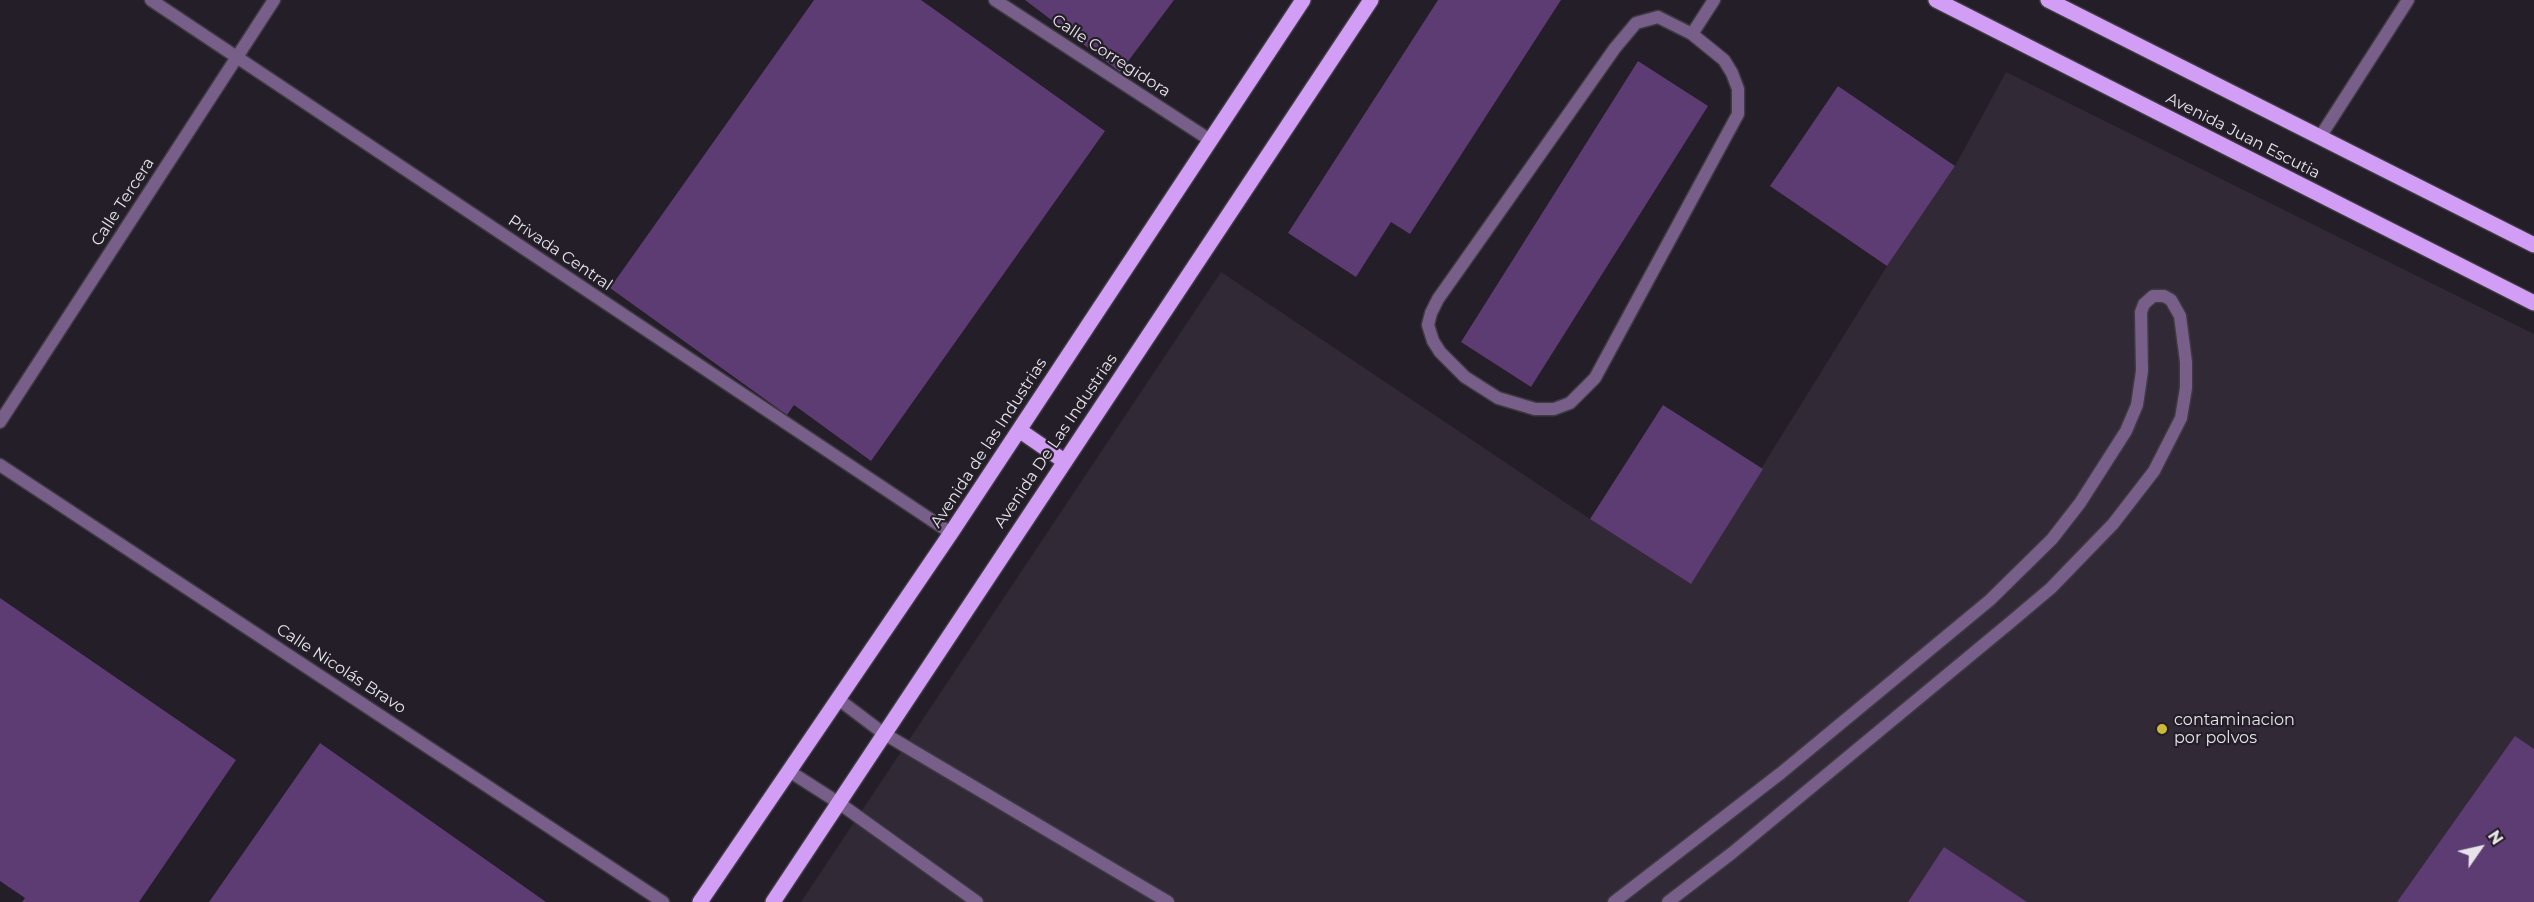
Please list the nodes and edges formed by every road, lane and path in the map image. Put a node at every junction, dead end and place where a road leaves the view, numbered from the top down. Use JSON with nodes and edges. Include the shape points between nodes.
{"nodes":[{"id":1,"x":150,"y":0,"type":"edge"},
{"id":2,"x":274,"y":0,"type":"edge"},
{"id":3,"x":995,"y":0,"type":"edge"},
{"id":4,"x":1304,"y":0,"type":"edge"},
{"id":5,"x":1371,"y":0,"type":"edge"},
{"id":6,"x":1714,"y":0,"type":"edge"},
{"id":7,"x":1936,"y":0,"type":"edge"},
{"id":8,"x":2048,"y":0,"type":"edge"},
{"id":9,"x":2408,"y":0,"type":"edge"},
{"id":10,"x":1957,"y":5,"type":"edge"},
{"id":11,"x":1692,"y":34,"type":"junction"},
{"id":12,"x":236,"y":57,"type":"junction"},
{"id":13,"x":2320,"y":137,"type":"junction"},
{"id":14,"x":1210,"y":140,"type":"junction"},
{"id":15,"x":2534,"y":245,"type":"edge"},
{"id":16,"x":2534,"y":303,"type":"edge"},
{"id":17,"x":0,"y":422,"type":"edge"},
{"id":18,"x":1019,"y":430,"type":"junction"},
{"id":19,"x":1064,"y":461,"type":"junction"},
{"id":20,"x":0,"y":465,"type":"edge"},
{"id":21,"x":951,"y":533,"type":"junction"},
{"id":22,"x":838,"y":699,"type":"junction"},
{"id":23,"x":883,"y":733,"type":"junction"},
{"id":24,"x":789,"y":771,"type":"junction"},
{"id":25,"x":839,"y":804,"type":"junction"},
{"id":26,"x":663,"y":902,"type":"edge"},
{"id":27,"x":699,"y":902,"type":"edge"},
{"id":28,"x":773,"y":902,"type":"edge"},
{"id":29,"x":977,"y":902,"type":"edge"},
{"id":30,"x":1168,"y":902,"type":"edge"},
{"id":31,"x":1614,"y":902,"type":"edge"},
{"id":32,"x":1668,"y":902,"type":"edge"}],
"edges":[{"from":1,"to":12,"type":"street","name":"Privada Central"},
{"from":2,"to":12,"type":"street","name":"Calle Tercera"},
{"from":3,"to":14,"type":"street","name":"Calle Corregidora"},
{"from":4,"to":14,"type":"main road","name":"Avenida de las Industrias"},
{"from":5,"to":19,"type":"main road","name":"Avenida De Las Industrias"},
{"from":6,"to":11,"type":"street"},
{"from":7,"to":10,"type":"main road","name":"Avenida Juan Escutia"},
{"from":8,"to":13,"type":"main road","name":"Avenida Juan Escutia"},
{"from":9,"to":13,"type":"street"},
{"from":10,"to":16,"type":"main road","name":"Avenida Juan Escutia"},
{"from":11,"to":11,"type":"street","via":[[1658,17],[1636,23],[1625,34],[1437,299],[1428,326],[1433,341],[1449,363],[1483,390],[1517,405],[1554,409],[1570,404],[1595,378],[1738,114],[1738,88],[1732,73],[1724,60]]},
{"from":12,"to":17,"type":"street","name":"Calle Tercera"},
{"from":12,"to":21,"type":"street","name":"Privada Central"},
{"from":13,"to":15,"type":"main road","name":"Avenida Juan Escutia"},
{"from":14,"to":18,"type":"main road","name":"Avenida de las Industrias"},
{"from":18,"to":19,"type":"main road"},
{"from":18,"to":21,"type":"main road","name":"Avenida de las Industrias"},
{"from":19,"to":23,"type":"main road","name":"Avenida De Las Industrias"},
{"from":20,"to":26,"type":"street","name":"Calle Nicolás Bravo"},
{"from":21,"to":22,"type":"main road","name":"Avenida de las Industrias"},
{"from":22,"to":23,"type":"street"},
{"from":22,"to":24,"type":"main road","name":"Avenida de las Industrias"},
{"from":23,"to":25,"type":"main road","name":"Avenida De Las Industrias"},
{"from":23,"to":30,"type":"street"},
{"from":24,"to":25,"type":"street"},
{"from":24,"to":27,"type":"main road","name":"Avenida de las Industrias"},
{"from":25,"to":28,"type":"main road","name":"Avenida De Las Industrias"},
{"from":25,"to":29,"type":"street"},
{"from":31,"to":32,"type":"street","via":[[1781,773],[1990,600],[2052,539],[2127,431],[2137,405],[2142,371],[2140,312],[2153,296],[2171,300],[2183,329],[2186,388],[2181,418],[2154,471],[2113,524],[2051,588]]}]}
